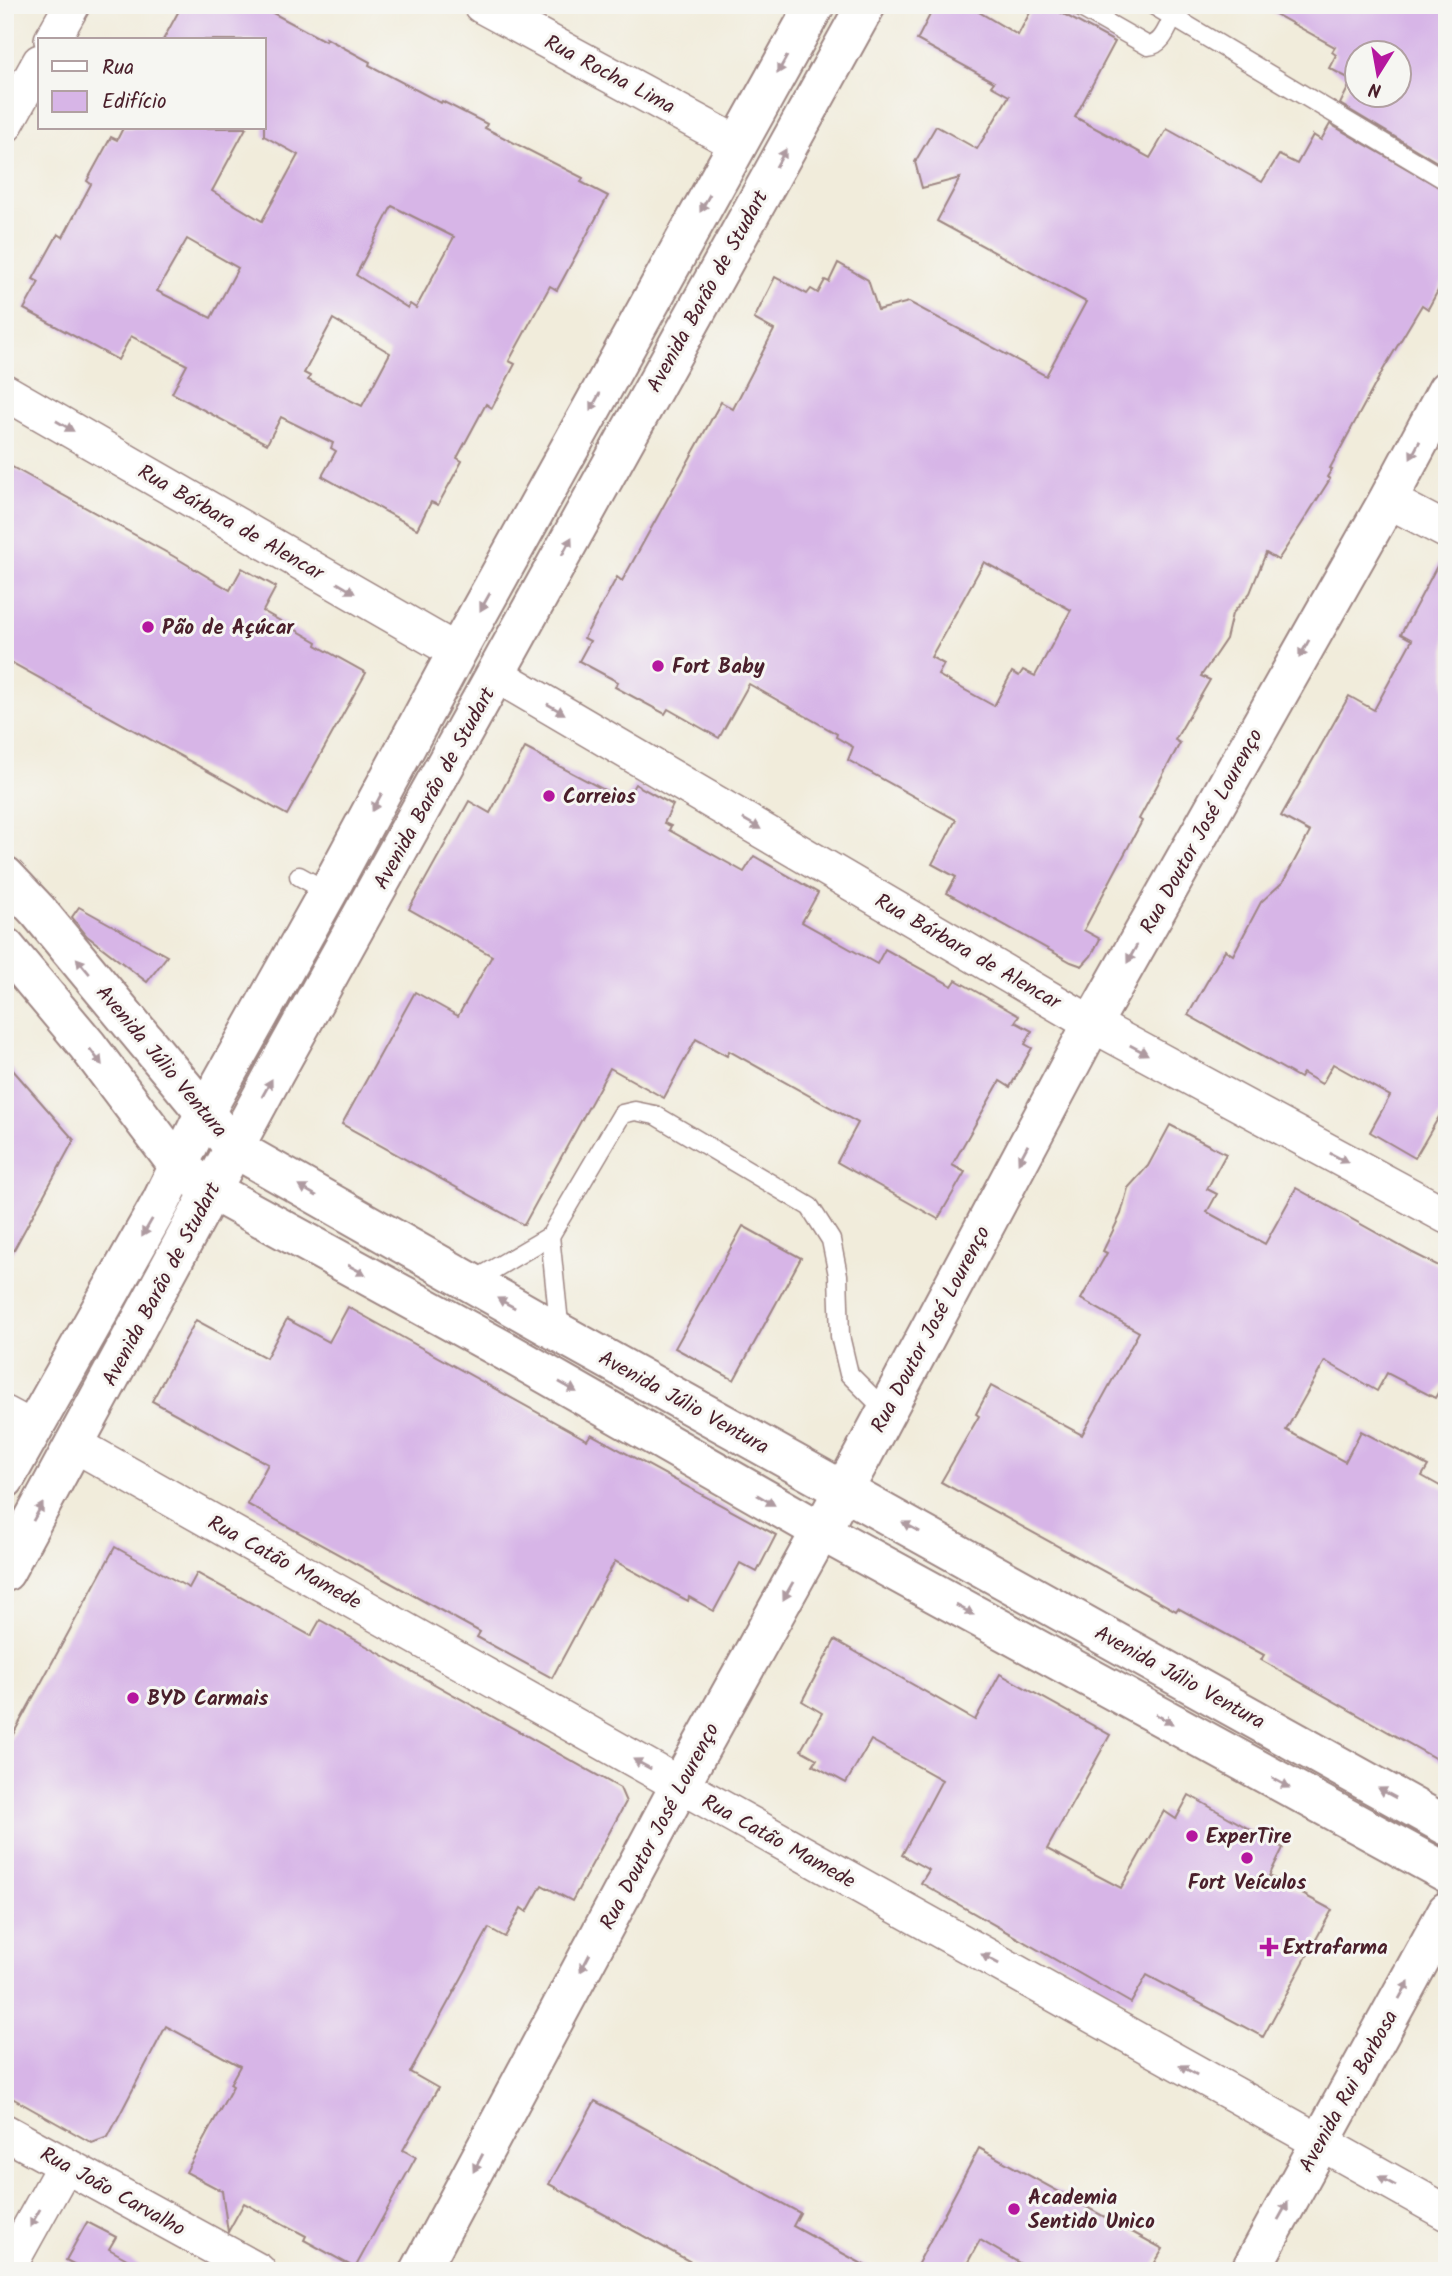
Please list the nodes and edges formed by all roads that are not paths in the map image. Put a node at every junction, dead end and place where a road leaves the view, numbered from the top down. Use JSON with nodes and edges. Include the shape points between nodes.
{"nodes":[{"id":1,"x":72,"y":5,"type":"edge"},
{"id":2,"x":481,"y":5,"type":"edge"},
{"id":3,"x":815,"y":5,"type":"edge"},
{"id":4,"x":866,"y":5,"type":"edge"},
{"id":5,"x":1076,"y":5,"type":"edge"},
{"id":6,"x":1153,"y":5,"type":"edge"},
{"id":7,"x":1173,"y":17,"type":"junction"},
{"id":8,"x":53,"y":38,"type":"edge"},
{"id":9,"x":23,"y":76,"type":"edge"},
{"id":10,"x":5,"y":125,"type":"edge"},
{"id":11,"x":738,"y":144,"type":"junction"},
{"id":12,"x":1447,"y":181,"type":"edge"},
{"id":13,"x":1447,"y":390,"type":"edge"},
{"id":14,"x":5,"y":392,"type":"edge"},
{"id":15,"x":1388,"y":500,"type":"junction"},
{"id":16,"x":1447,"y":531,"type":"edge"},
{"id":17,"x":457,"y":652,"type":"junction"},
{"id":18,"x":497,"y":675,"type":"junction"},
{"id":19,"x":5,"y":877,"type":"edge"},
{"id":20,"x":5,"y":947,"type":"edge"},
{"id":21,"x":1092,"y":1024,"type":"junction"},
{"id":22,"x":204,"y":1114,"type":"junction"},
{"id":23,"x":234,"y":1148,"type":"junction"},
{"id":24,"x":179,"y":1167,"type":"junction"},
{"id":25,"x":211,"y":1190,"type":"junction"},
{"id":26,"x":1447,"y":1216,"type":"edge"},
{"id":27,"x":550,"y":1236,"type":"junction"},
{"id":28,"x":470,"y":1283,"type":"junction"},
{"id":29,"x":560,"y":1333,"type":"junction"},
{"id":30,"x":886,"y":1411,"type":"junction"},
{"id":31,"x":19,"y":1421,"type":"edge"},
{"id":32,"x":76,"y":1445,"type":"junction"},
{"id":33,"x":5,"y":1479,"type":"edge"},
{"id":34,"x":844,"y":1489,"type":"junction"},
{"id":35,"x":821,"y":1531,"type":"junction"},
{"id":36,"x":5,"y":1572,"type":"edge"},
{"id":37,"x":680,"y":1785,"type":"junction"},
{"id":38,"x":1447,"y":1826,"type":"edge"},
{"id":39,"x":1447,"y":1873,"type":"edge"},
{"id":40,"x":1447,"y":1911,"type":"edge"},
{"id":41,"x":5,"y":2132,"type":"edge"},
{"id":42,"x":1320,"y":2143,"type":"junction"},
{"id":43,"x":65,"y":2165,"type":"junction"},
{"id":44,"x":1447,"y":2213,"type":"edge"},
{"id":45,"x":6,"y":2271,"type":"edge"},
{"id":46,"x":258,"y":2271,"type":"edge"},
{"id":47,"x":420,"y":2271,"type":"edge"},
{"id":48,"x":1250,"y":2271,"type":"edge"}],
"edges":[{"from":1,"to":8,"type":"street"},
{"from":2,"to":11,"type":"street","name":"Rua Rocha Lima"},
{"from":3,"to":11,"type":"main road","name":"Avenida Barão de Studart","one_way":true},
{"from":18,"to":4,"type":"main road","name":"Avenida Barão de Studart","one_way":true},
{"from":5,"to":7,"type":"lane","via":[[1148,46],[1160,41]]},
{"from":6,"to":7,"type":"lane"},
{"from":7,"to":12,"type":"lane"},
{"from":9,"to":10,"type":"street"},
{"from":11,"to":17,"type":"main road","name":"Avenida Barão de Studart","one_way":true},
{"from":13,"to":15,"type":"main road","name":"Rua Doutor José Lourenço","one_way":true},
{"from":14,"to":17,"type":"street","name":"Rua Bárbara de Alencar","one_way":true},
{"from":15,"to":16,"type":"street"},
{"from":15,"to":21,"type":"main road","name":"Rua Doutor José Lourenço","one_way":true},
{"from":17,"to":22,"type":"main road","name":"Avenida Barão de Studart","one_way":true,"via":[[314,884]]},
{"from":18,"to":21,"type":"street","name":"Rua Bárbara de Alencar","one_way":true},
{"from":23,"to":18,"type":"main road","name":"Avenida Barão de Studart","one_way":true},
{"from":22,"to":19,"type":"main road","name":"Avenida Júlio Ventura","one_way":true},
{"from":20,"to":24,"type":"main road","name":"Avenida Júlio Ventura","one_way":true,"via":[[87,1045]]},
{"from":21,"to":26,"type":"street","name":"Rua Bárbara de Alencar","one_way":true},
{"from":21,"to":30,"type":"main road","name":"Rua Doutor José Lourenço","one_way":true},
{"from":22,"to":23,"type":"main road","name":"Avenida Júlio Ventura"},
{"from":22,"to":24,"type":"main road","name":"Avenida Barão de Studart"},
{"from":23,"to":25,"type":"main road","name":"Avenida Barão de Studart"},
{"from":28,"to":23,"type":"main road","name":"Avenida Júlio Ventura","one_way":true},
{"from":24,"to":25,"type":"main road","name":"Avenida Júlio Ventura"},
{"from":24,"to":31,"type":"main road","name":"Avenida Barão de Studart","one_way":true},
{"from":25,"to":32,"type":"main road","name":"Avenida Barão de Studart"},
{"from":25,"to":35,"type":"main road","name":"Avenida Júlio Ventura","one_way":true},
{"from":27,"to":28,"type":"lane"},
{"from":27,"to":29,"type":"lane"},
{"from":27,"to":30,"type":"lane","via":[[622,1114],[655,1115],[810,1207],[831,1240],[838,1275],[840,1336],[849,1374]]},
{"from":29,"to":28,"type":"main road","name":"Avenida Júlio Ventura","one_way":true},
{"from":29,"to":34,"type":"main road","name":"Avenida Júlio Ventura"},
{"from":30,"to":34,"type":"main road","name":"Rua Doutor José Lourenço"},
{"from":31,"to":33,"type":"main road","name":"Avenida Barão de Studart"},
{"from":36,"to":32,"type":"main road","name":"Avenida Barão de Studart","one_way":true},
{"from":37,"to":32,"type":"street","name":"Rua Catão Mamede","one_way":true},
{"from":34,"to":35,"type":"main road","name":"Rua Doutor José Lourenço"},
{"from":38,"to":34,"type":"main road","name":"Avenida Júlio Ventura","one_way":true},
{"from":35,"to":37,"type":"main road","name":"Rua Doutor José Lourenço","one_way":true},
{"from":35,"to":39,"type":"main road","name":"Avenida Júlio Ventura","one_way":true},
{"from":42,"to":37,"type":"street","name":"Rua Catão Mamede","one_way":true},
{"from":37,"to":47,"type":"main road","name":"Rua Doutor José Lourenço","one_way":true},
{"from":42,"to":40,"type":"main road","name":"Avenida Rui Barbosa","one_way":true},
{"from":41,"to":43,"type":"street","name":"Rua João Carvalho"},
{"from":44,"to":42,"type":"street","name":"Rua Catão Mamede","one_way":true},
{"from":48,"to":42,"type":"main road","name":"Avenida Rui Barbosa","one_way":true},
{"from":43,"to":45,"type":"street","one_way":true},
{"from":43,"to":46,"type":"street","name":"Rua João Carvalho"}]}
